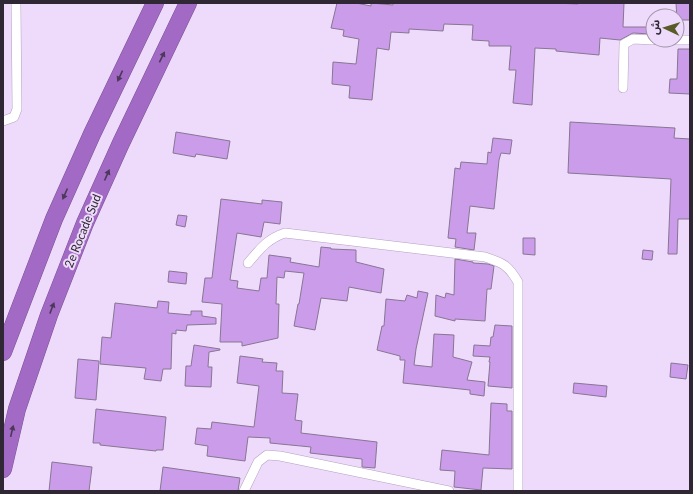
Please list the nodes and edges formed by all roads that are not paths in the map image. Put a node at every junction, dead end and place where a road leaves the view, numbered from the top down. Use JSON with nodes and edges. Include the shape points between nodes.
{"nodes":[{"id":1,"x":16,"y":3,"type":"edge"},
{"id":2,"x":155,"y":3,"type":"edge"},
{"id":3,"x":188,"y":3,"type":"edge"},
{"id":4,"x":645,"y":40,"type":"edge"},
{"id":5,"x":623,"y":88,"type":"dead end"},
{"id":6,"x":3,"y":121,"type":"edge"},
{"id":7,"x":248,"y":263,"type":"dead end"},
{"id":8,"x":3,"y":352,"type":"edge"},
{"id":9,"x":3,"y":469,"type":"edge"},
{"id":10,"x":244,"y":491,"type":"edge"},
{"id":11,"x":449,"y":491,"type":"edge"},
{"id":12,"x":518,"y":491,"type":"edge"}],
"edges":[{"from":1,"to":6,"type":"street","via":[[17,109],[14,117]]},
{"from":2,"to":8,"type":"highway","one_way":true,"via":[[54,219]]},
{"from":9,"to":3,"type":"highway","name":"2e Rocade Sud","one_way":true,"via":[[17,409],[49,315],[82,230]]},
{"from":4,"to":5,"type":"street","via":[[632,39],[624,44]]},
{"from":7,"to":12,"type":"street","via":[[273,237],[285,233],[485,257],[510,269],[518,282]]},
{"from":10,"to":11,"type":"street","via":[[258,462],[267,455]]}]}
